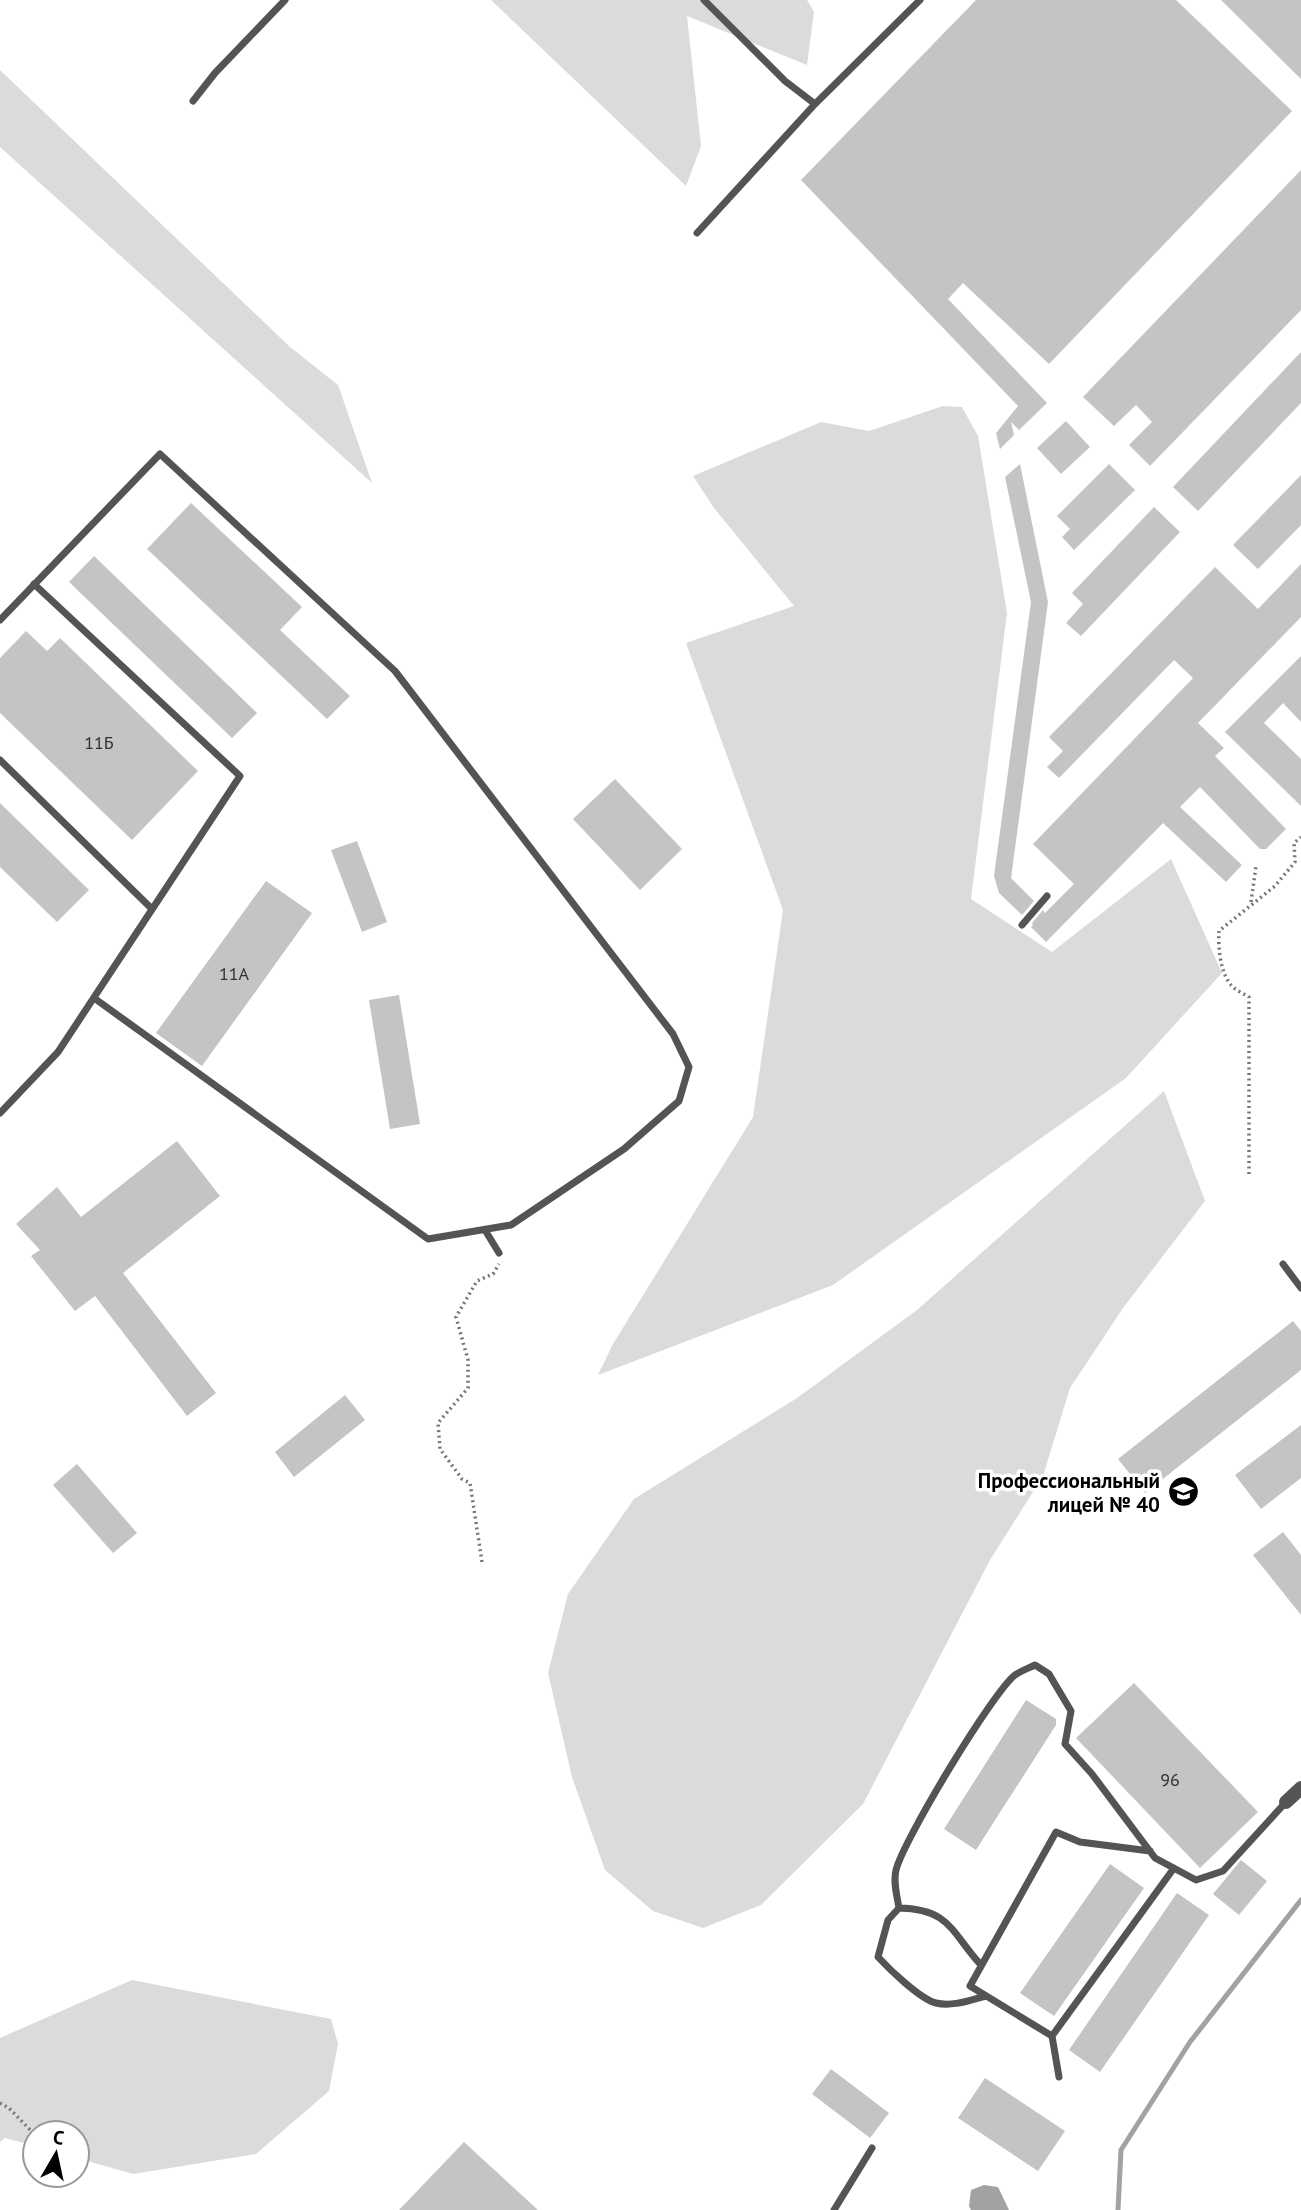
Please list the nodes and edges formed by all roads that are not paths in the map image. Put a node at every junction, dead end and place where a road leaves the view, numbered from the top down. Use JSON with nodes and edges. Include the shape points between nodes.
{"nodes":[{"id":1,"x":285,"y":0,"type":"edge"},
{"id":2,"x":704,"y":0,"type":"edge"},
{"id":3,"x":920,"y":0,"type":"edge"},
{"id":4,"x":193,"y":101,"type":"dead end"},
{"id":5,"x":815,"y":104,"type":"junction"},
{"id":6,"x":697,"y":233,"type":"dead end"},
{"id":7,"x":34,"y":584,"type":"junction"},
{"id":8,"x":0,"y":620,"type":"edge"},
{"id":9,"x":0,"y":760,"type":"edge"},
{"id":10,"x":1047,"y":896,"type":"dead end"},
{"id":11,"x":152,"y":909,"type":"junction"},
{"id":12,"x":1022,"y":925,"type":"dead end"},
{"id":13,"x":94,"y":998,"type":"junction"},
{"id":14,"x":0,"y":1113,"type":"edge"},
{"id":15,"x":485,"y":1230,"type":"junction"},
{"id":16,"x":499,"y":1253,"type":"road end"},
{"id":17,"x":1283,"y":1264,"type":"dead end"},
{"id":18,"x":1301,"y":1288,"type":"edge"},
{"id":19,"x":1301,"y":1788,"type":"edge"},
{"id":20,"x":1286,"y":1802,"type":"joint"},
{"id":21,"x":1150,"y":1851,"type":"junction"},
{"id":22,"x":1174,"y":1868,"type":"junction"},
{"id":23,"x":899,"y":1908,"type":"junction"},
{"id":24,"x":981,"y":1965,"type":"junction"},
{"id":25,"x":986,"y":1996,"type":"junction"},
{"id":26,"x":1052,"y":2036,"type":"junction"},
{"id":27,"x":1059,"y":2077,"type":"dead end"},
{"id":28,"x":872,"y":2148,"type":"dead end"},
{"id":29,"x":834,"y":2210,"type":"edge"}],
"edges":[{"from":1,"to":4,"type":"lane"},
{"from":2,"to":5,"type":"lane","via":[[785,82]]},
{"from":3,"to":5,"type":"lane"},
{"from":5,"to":6,"type":"lane"},
{"from":7,"to":8,"type":"lane"},
{"from":7,"to":11,"type":"lane","via":[[240,776]]},
{"from":7,"to":15,"type":"lane","via":[[160,454],[395,671],[673,1034],[689,1067],[680,1101],[624,1149],[511,1225]]},
{"from":9,"to":11,"type":"lane"},
{"from":10,"to":12,"type":"lane"},
{"from":11,"to":13,"type":"lane"},
{"from":13,"to":14,"type":"lane","via":[[58,1052]]},
{"from":13,"to":15,"type":"lane","via":[[428,1239]]},
{"from":15,"to":16,"type":"lane"},
{"from":17,"to":18,"type":"lane"},
{"from":19,"to":20,"type":"street"},
{"from":20,"to":22,"type":"lane","via":[[1223,1871],[1196,1880]]},
{"from":21,"to":22,"type":"lane"},
{"from":21,"to":23,"type":"lane","via":[[1065,1744],[1072,1711],[1049,1674],[1035,1665],[1016,1675],[996,1697],[905,1848],[895,1872]]},
{"from":21,"to":24,"type":"lane","via":[[1080,1842],[1056,1832]]},
{"from":22,"to":26,"type":"lane"},
{"from":23,"to":24,"type":"lane","via":[[919,1908],[942,1917]]},
{"from":23,"to":25,"type":"lane","via":[[888,1920],[878,1957],[896,1976],[934,2003],[957,2004]]},
{"from":24,"to":25,"type":"lane","via":[[970,1986]]},
{"from":25,"to":26,"type":"lane"},
{"from":26,"to":27,"type":"lane"},
{"from":28,"to":29,"type":"lane"}]}
